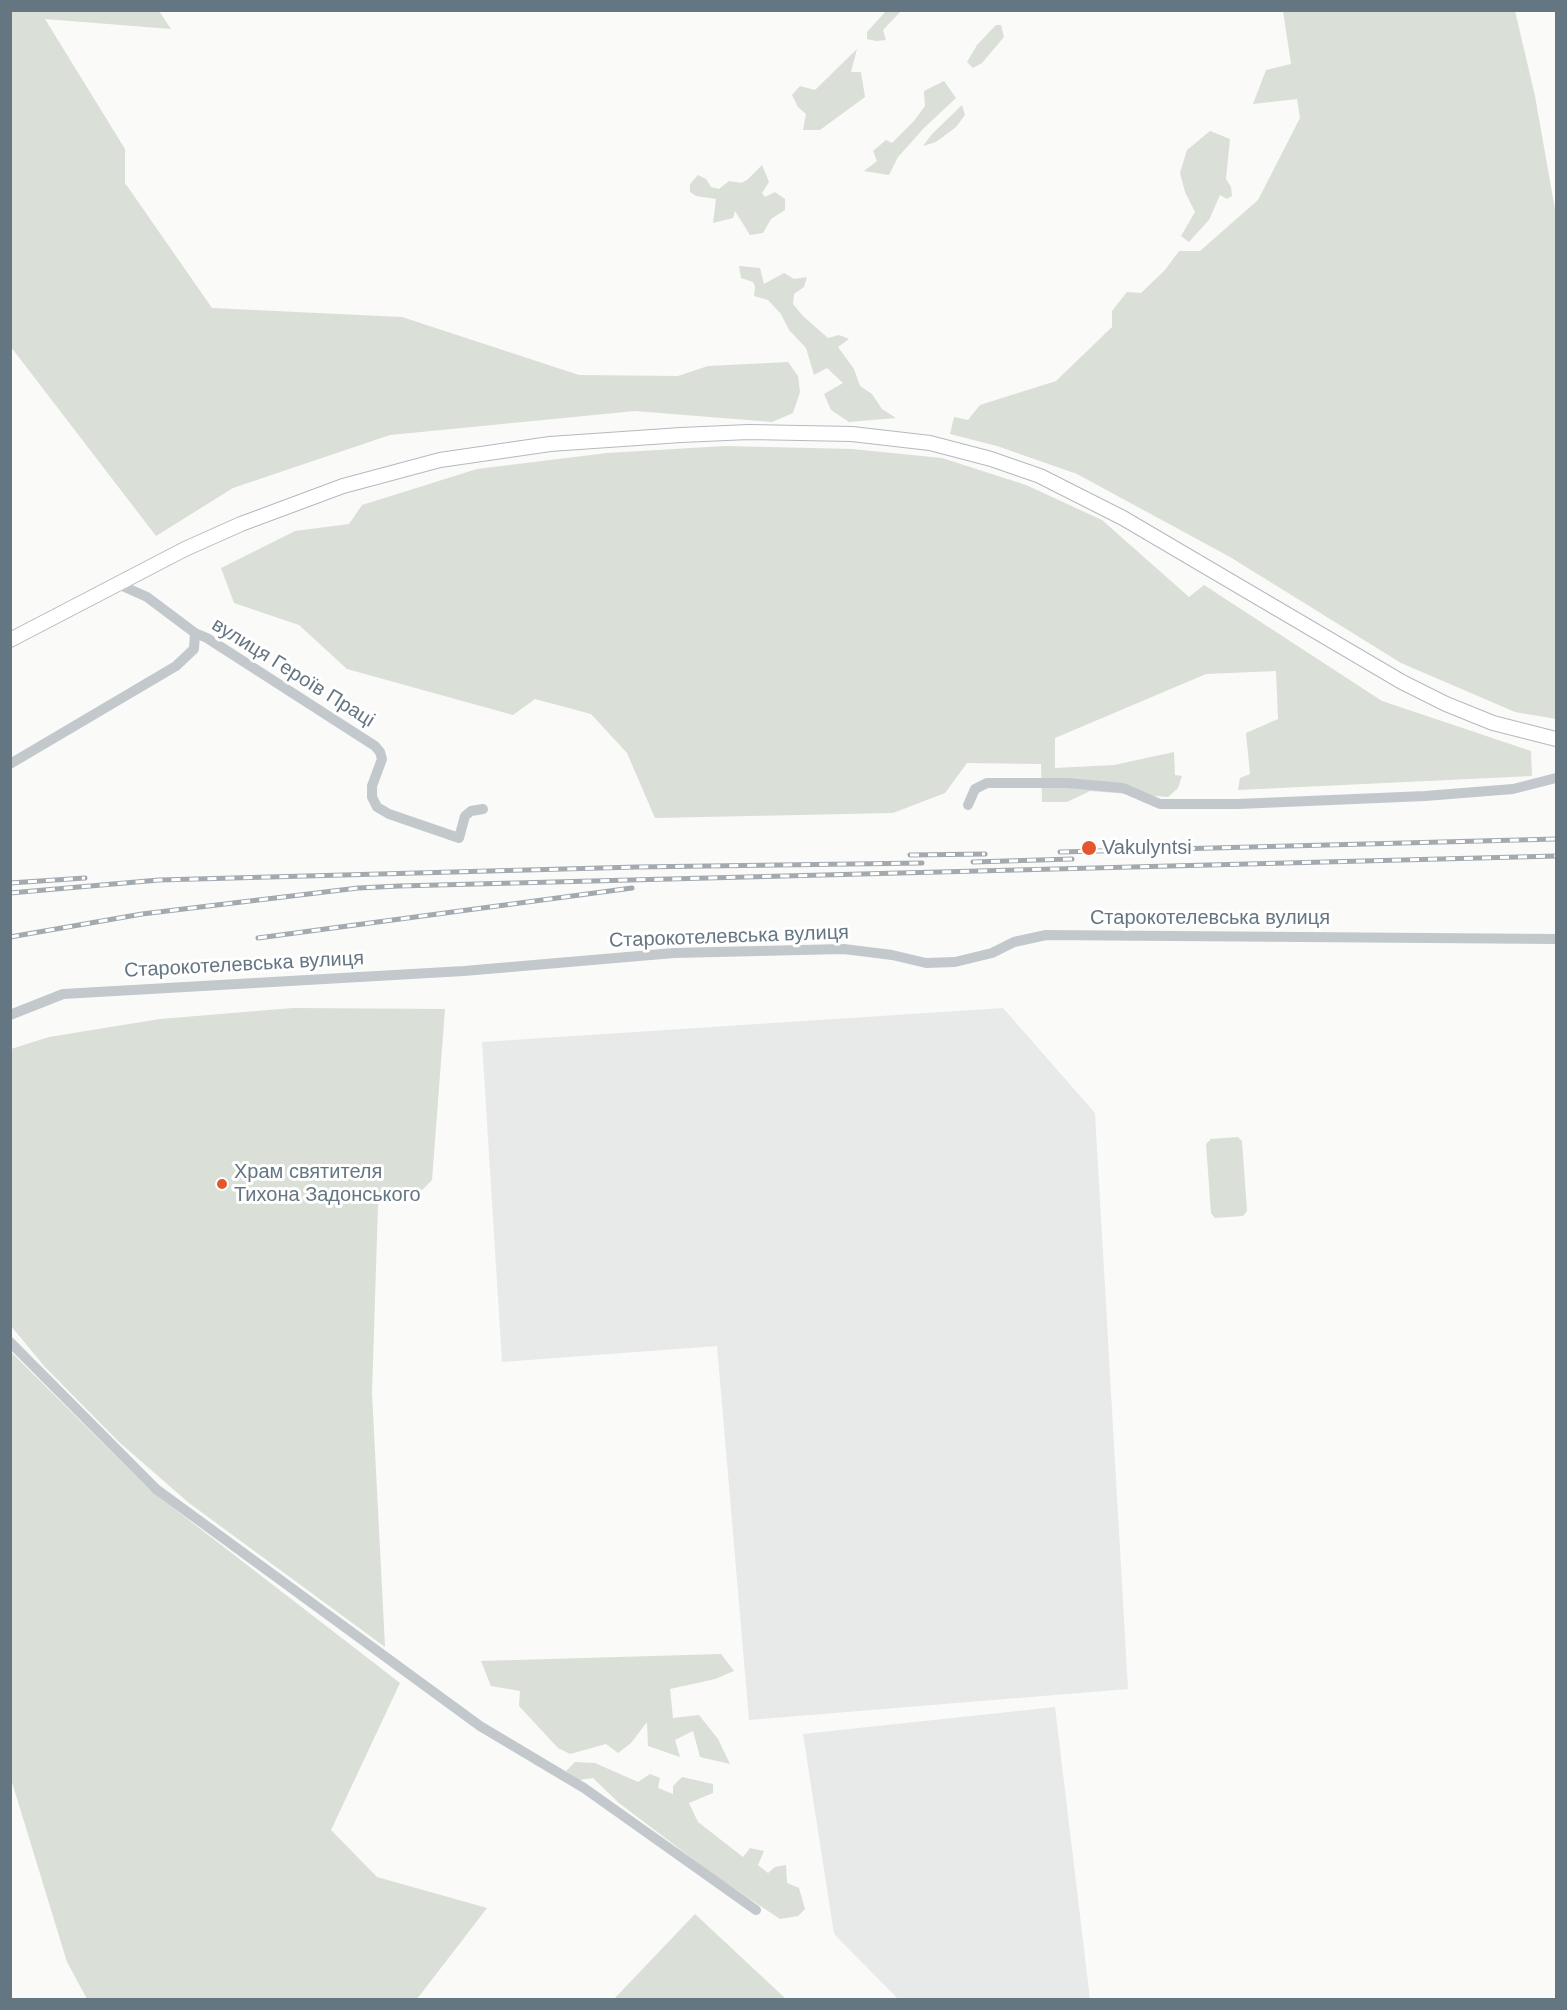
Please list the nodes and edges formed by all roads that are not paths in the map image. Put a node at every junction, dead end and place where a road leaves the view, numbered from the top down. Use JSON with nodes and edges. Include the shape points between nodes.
{"nodes":[{"id":1,"x":118,"y":584,"type":"junction"},
{"id":2,"x":195,"y":633,"type":"junction"},
{"id":3,"x":10,"y":640,"type":"edge"},
{"id":4,"x":1557,"y":739,"type":"edge"},
{"id":5,"x":10,"y":764,"type":"edge"},
{"id":6,"x":1557,"y":778,"type":"edge"},
{"id":7,"x":968,"y":805,"type":"dead end"},
{"id":8,"x":483,"y":809,"type":"dead end"},
{"id":9,"x":1557,"y":939,"type":"edge"},
{"id":10,"x":10,"y":1015,"type":"edge"},
{"id":11,"x":10,"y":1342,"type":"edge"},
{"id":12,"x":756,"y":1910,"type":"dead end"}],
"edges":[{"from":1,"to":2,"type":"street","name":"вулиця Героїв Праці","via":[[147,597]]},
{"from":1,"to":3,"type":"main road"},
{"from":1,"to":4,"type":"main road","via":[[185,549],[286,506],[440,460],[559,443],[749,432],[852,434],[930,443],[1040,476],[1123,518],[1420,691],[1493,723]]},
{"from":2,"to":5,"type":"street","via":[[194,649],[176,666]]},
{"from":2,"to":8,"type":"street","name":"вулиця Героїв Праці","via":[[375,746],[382,759],[372,786],[377,807],[459,838],[465,816]]},
{"from":6,"to":7,"type":"street","via":[[1491,791],[1238,804],[1160,804],[1123,788],[1067,783],[987,783],[975,789]]},
{"from":9,"to":10,"type":"street","name":"Старокотелевська вулиця","via":[[1046,935],[955,962],[927,963],[844,949],[674,953],[464,971],[63,994]]},
{"from":11,"to":12,"type":"street","via":[[156,1489],[480,1726],[591,1793]]}]}
